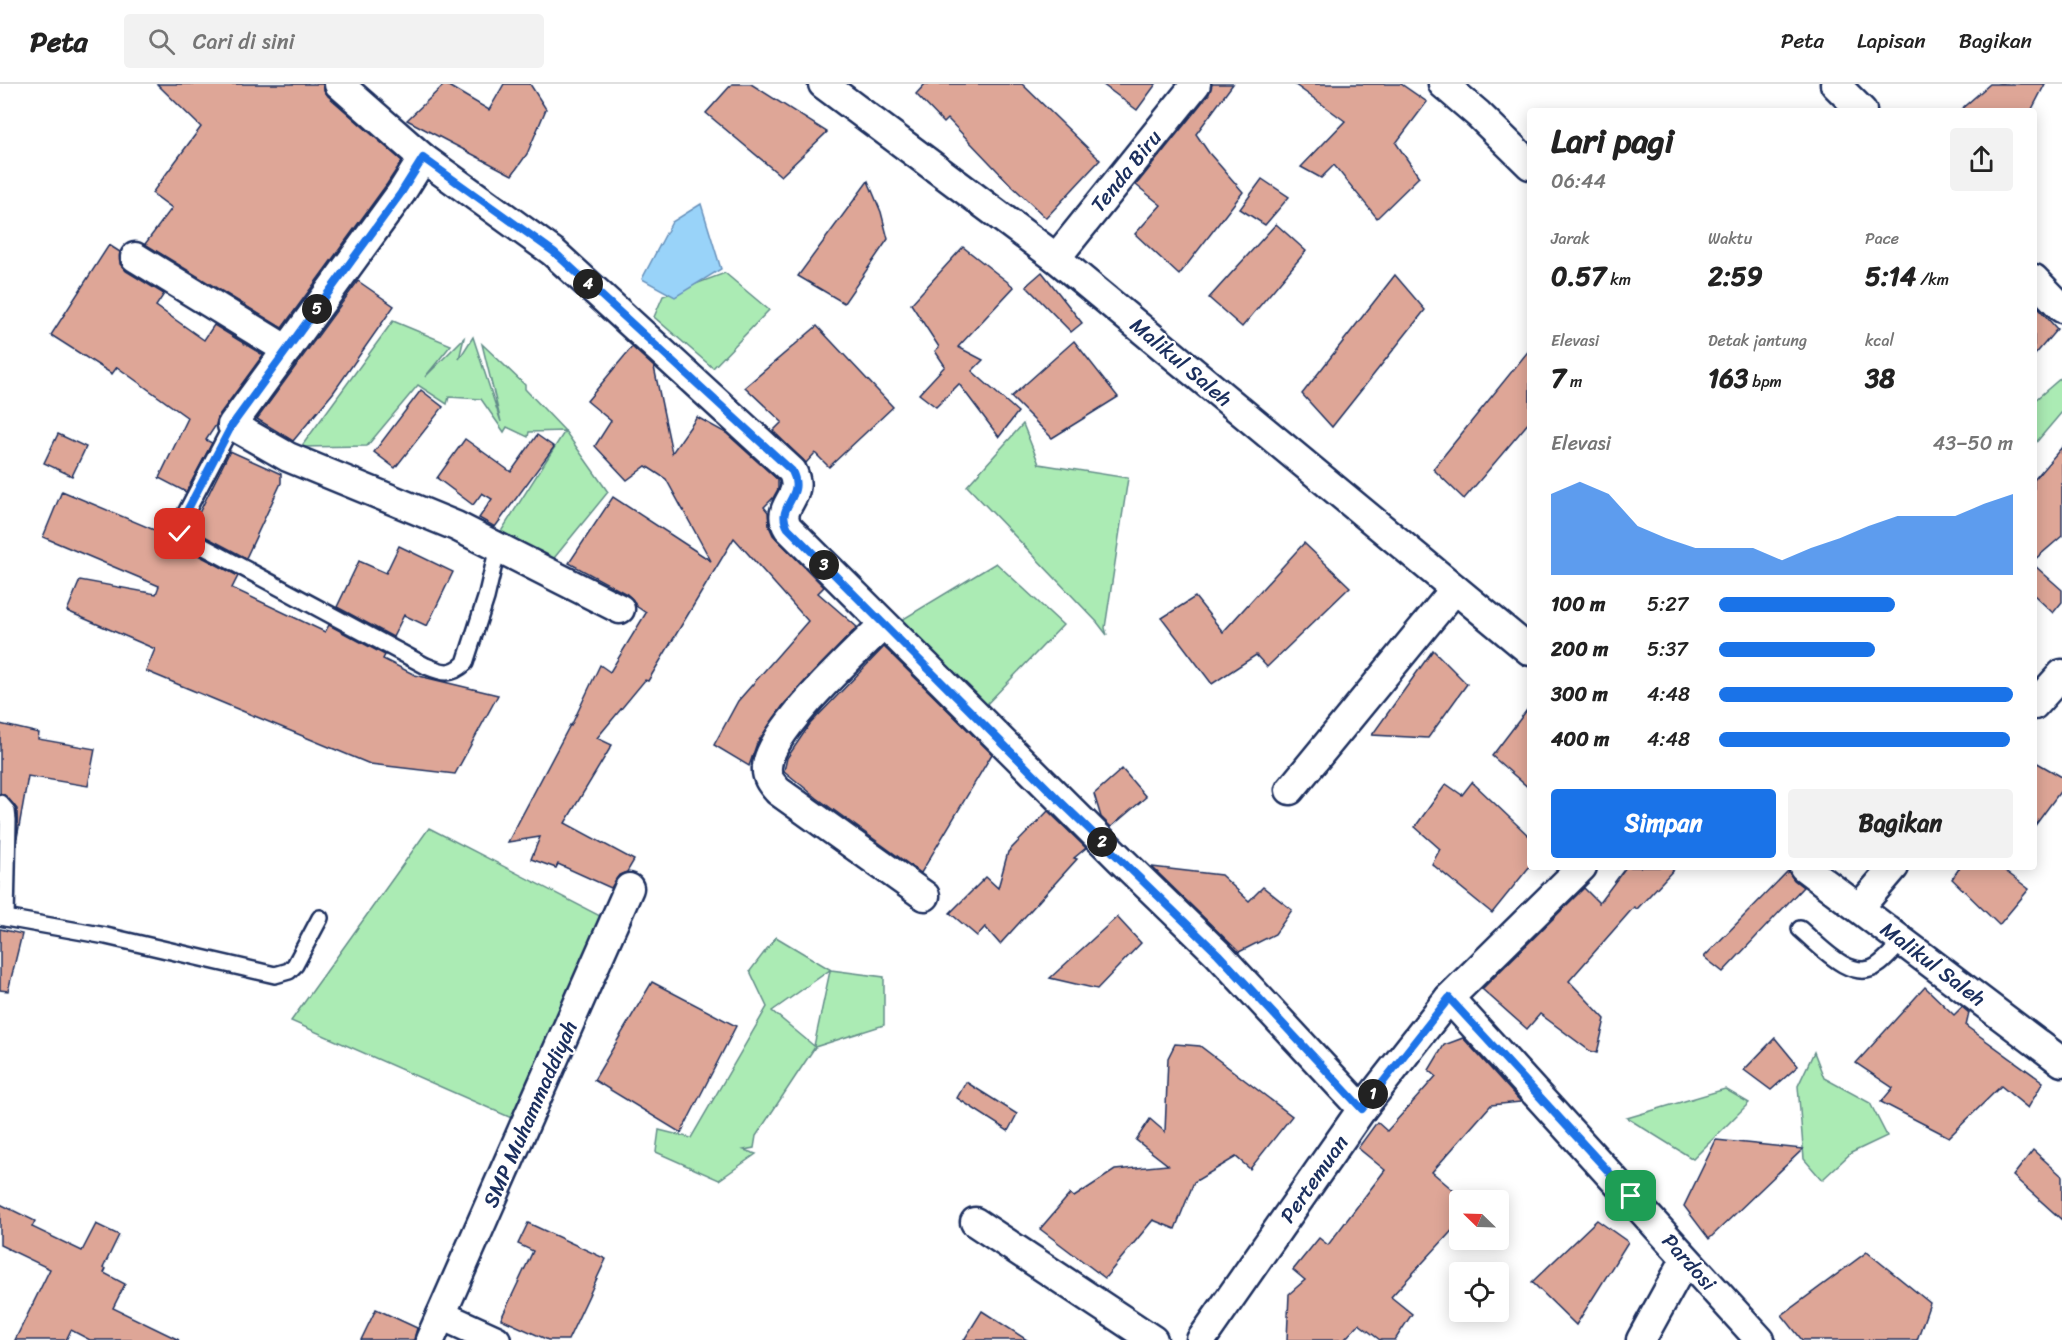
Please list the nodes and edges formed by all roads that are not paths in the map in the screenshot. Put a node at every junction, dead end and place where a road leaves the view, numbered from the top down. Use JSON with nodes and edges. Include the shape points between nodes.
{"nodes":[{"id":1,"x":339,"y":84,"type":"edge"},
{"id":2,"x":823,"y":84,"type":"edge"},
{"id":3,"x":1196,"y":84,"type":"edge"},
{"id":4,"x":1443,"y":84,"type":"edge"},
{"id":5,"x":1835,"y":84,"type":"edge"},
{"id":6,"x":1859,"y":108,"type":"edge"},
{"id":7,"x":423,"y":158,"type":"junction"},
{"id":8,"x":1527,"y":162,"type":"edge"},
{"id":9,"x":135,"y":257,"type":"dead end"},
{"id":10,"x":1056,"y":258,"type":"junction"},
{"id":11,"x":2037,"y":282,"type":"edge"},
{"id":12,"x":2062,"y":308,"type":"edge"},
{"id":13,"x":287,"y":350,"type":"junction"},
{"id":14,"x":232,"y":425,"type":"junction"},
{"id":15,"x":498,"y":547,"type":"junction"},
{"id":16,"x":1455,"y":589,"type":"junction"},
{"id":17,"x":620,"y":609,"type":"dead end"},
{"id":18,"x":883,"y":625,"type":"junction"},
{"id":19,"x":1527,"y":649,"type":"edge"},
{"id":20,"x":2062,"y":674,"type":"edge"},
{"id":21,"x":2037,"y":702,"type":"edge"},
{"id":22,"x":1290,"y":790,"type":"dead end"},
{"id":23,"x":0,"y":803,"type":"edge"},
{"id":24,"x":1579,"y":870,"type":"edge"},
{"id":25,"x":1808,"y":870,"type":"edge"},
{"id":26,"x":1891,"y":870,"type":"edge"},
{"id":27,"x":629,"y":888,"type":"dead end"},
{"id":28,"x":925,"y":896,"type":"dead end"},
{"id":29,"x":1859,"y":908,"type":"junction"},
{"id":30,"x":3,"y":917,"type":"edge"},
{"id":31,"x":320,"y":918,"type":"dead end"},
{"id":32,"x":1800,"y":929,"type":"dead end"},
{"id":33,"x":1902,"y":942,"type":"junction"},
{"id":34,"x":1449,"y":998,"type":"junction"},
{"id":35,"x":2062,"y":1062,"type":"edge"},
{"id":36,"x":1362,"y":1109,"type":"junction"},
{"id":37,"x":975,"y":1222,"type":"dead end"},
{"id":38,"x":1685,"y":1260,"type":"junction"},
{"id":39,"x":436,"y":1328,"type":"edge"},
{"id":40,"x":496,"y":1340,"type":"edge"},
{"id":41,"x":1153,"y":1340,"type":"edge"},
{"id":42,"x":1201,"y":1340,"type":"edge"},
{"id":43,"x":1641,"y":1340,"type":"edge"},
{"id":44,"x":1760,"y":1340,"type":"edge"}],
"edges":[{"from":1,"to":7,"type":"street"},
{"from":2,"to":10,"type":"street","name":"Malikul Saleh"},
{"from":3,"to":10,"type":"street","name":"Tenda Biru"},
{"from":4,"to":8,"type":"street"},
{"from":5,"to":6,"type":"street"},
{"from":7,"to":13,"type":"street"},
{"from":7,"to":18,"type":"street","via":[[554,252],[792,471],[798,481],[784,513],[788,528]]},
{"from":9,"to":13,"type":"street"},
{"from":10,"to":16,"type":"street","name":"Malikul Saleh"},
{"from":11,"to":12,"type":"street"},
{"from":13,"to":14,"type":"street"},
{"from":14,"to":15,"type":"street","via":[[288,457]]},
{"from":14,"to":15,"type":"lane","via":[[179,526],[180,534],[426,666],[449,672],[465,663]]},
{"from":15,"to":17,"type":"street"},
{"from":16,"to":19,"type":"street","name":"Malikul Saleh"},
{"from":16,"to":22,"type":"street"},
{"from":18,"to":28,"type":"street","via":[[791,720],[771,753],[767,768],[769,780],[778,791]]},
{"from":18,"to":36,"type":"street","via":[[1218,954]]},
{"from":20,"to":21,"type":"street"},
{"from":23,"to":30,"type":"lane","via":[[8,820]]},
{"from":24,"to":34,"type":"street","name":"Pertemuan"},
{"from":25,"to":29,"type":"street","name":"Malikul Saleh"},
{"from":26,"to":29,"type":"street"},
{"from":27,"to":39,"type":"street","name":"SMP Muhammaddiyah"},
{"from":29,"to":33,"type":"street","name":"Malikul Saleh"},
{"from":30,"to":31,"type":"lane","via":[[275,975],[290,971],[295,965]]},
{"from":32,"to":33,"type":"lane","via":[[1846,967],[1863,971],[1877,966]]},
{"from":33,"to":35,"type":"street","name":"Malikul Saleh"},
{"from":34,"to":36,"type":"street","name":"Pertemuan"},
{"from":34,"to":38,"type":"street","name":"Pardosi"},
{"from":36,"to":42,"type":"street","name":"Pertemuan"},
{"from":37,"to":41,"type":"street"},
{"from":38,"to":43,"type":"street"},
{"from":38,"to":44,"type":"street","name":"Pardosi"},
{"from":39,"to":40,"type":"street"}]}
